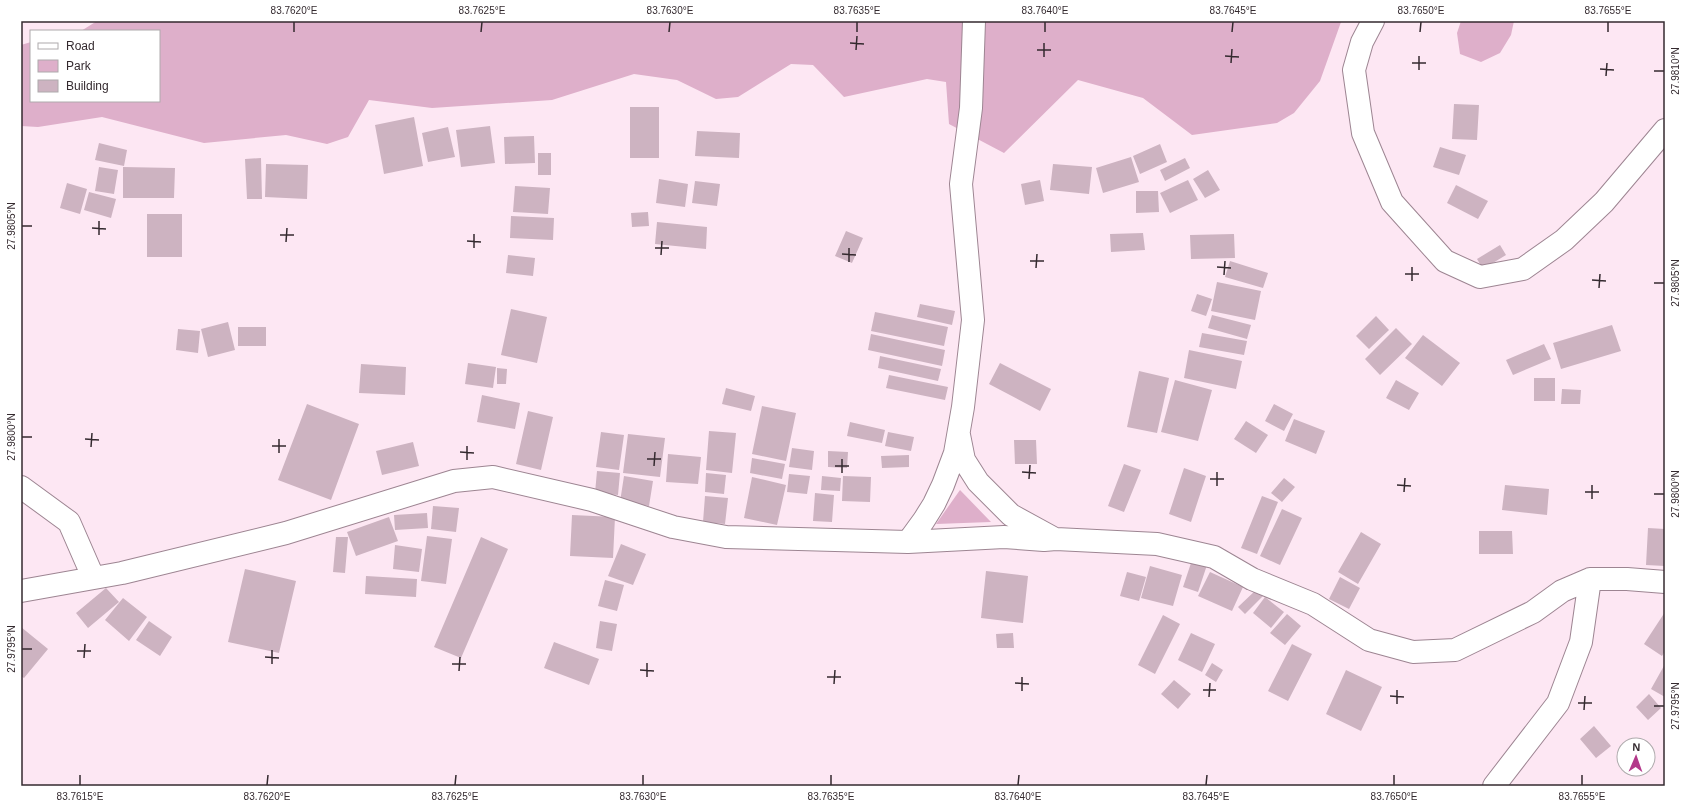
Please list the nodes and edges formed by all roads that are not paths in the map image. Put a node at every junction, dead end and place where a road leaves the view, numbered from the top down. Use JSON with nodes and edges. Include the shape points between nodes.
{"nodes":[{"id":1,"x":974,"y":21,"type":"edge"},
{"id":2,"x":1373,"y":21,"type":"edge"},
{"id":3,"x":1665,"y":130,"type":"edge"},
{"id":4,"x":958,"y":428,"type":"junction"},
{"id":5,"x":21,"y":487,"type":"edge"},
{"id":6,"x":1056,"y":539,"type":"junction"},
{"id":7,"x":908,"y":542,"type":"junction"},
{"id":8,"x":93,"y":577,"type":"junction"},
{"id":9,"x":1590,"y":580,"type":"junction"},
{"id":10,"x":1665,"y":582,"type":"edge"},
{"id":11,"x":21,"y":591,"type":"edge"},
{"id":12,"x":1494,"y":786,"type":"edge"}],
"edges":[{"from":1,"to":4,"type":"street","via":[[972,108],[961,184],[973,320]]},
{"from":2,"to":3,"type":"street","via":[[1362,42],[1354,70],[1363,133],[1392,202],[1445,260],[1480,277],[1523,269],[1564,240],[1604,202]]},
{"from":4,"to":6,"type":"street","via":[[964,460],[978,482],[1011,515]]},
{"from":4,"to":7,"type":"street","via":[[954,453],[934,504]]},
{"from":5,"to":8,"type":"street","via":[[69,522]]},
{"from":6,"to":7,"type":"street","via":[[1004,537]]},
{"from":6,"to":9,"type":"street","via":[[1157,544],[1214,557],[1252,579],[1313,604],[1369,640],[1413,652],[1455,650],[1526,615],[1562,591]]},
{"from":7,"to":8,"type":"street","via":[[726,537],[673,527],[592,500],[493,477],[454,481],[286,533],[122,573]]},
{"from":8,"to":11,"type":"street"},
{"from":9,"to":10,"type":"street"},
{"from":9,"to":12,"type":"street","via":[[1581,642],[1558,703]]}]}
